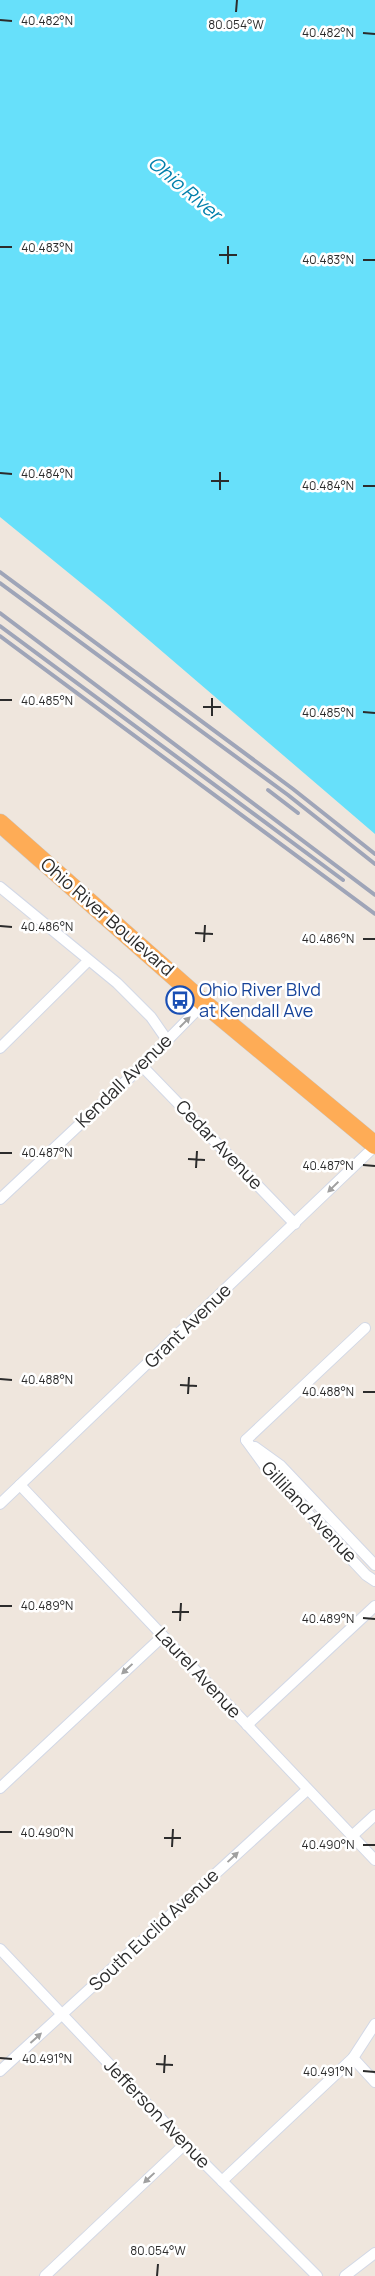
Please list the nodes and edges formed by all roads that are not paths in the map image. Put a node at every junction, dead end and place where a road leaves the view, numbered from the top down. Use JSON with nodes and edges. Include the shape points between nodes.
{"nodes":[{"id":1,"x":0,"y":823,"type":"edge"},
{"id":2,"x":0,"y":887,"type":"edge"},
{"id":3,"x":88,"y":961,"type":"junction"},
{"id":4,"x":204,"y":1003,"type":"junction"},
{"id":5,"x":167,"y":1040,"type":"junction"},
{"id":6,"x":0,"y":1048,"type":"edge"},
{"id":7,"x":142,"y":1066,"type":"junction"},
{"id":8,"x":375,"y":1145,"type":"edge"},
{"id":9,"x":0,"y":1199,"type":"edge"},
{"id":10,"x":295,"y":1224,"type":"junction"},
{"id":11,"x":365,"y":1328,"type":"dead end"},
{"id":12,"x":246,"y":1440,"type":"junction"},
{"id":13,"x":20,"y":1485,"type":"junction"},
{"id":14,"x":0,"y":1504,"type":"edge"},
{"id":15,"x":375,"y":1565,"type":"edge"},
{"id":16,"x":375,"y":1581,"type":"edge"},
{"id":17,"x":375,"y":1606,"type":"edge"},
{"id":18,"x":163,"y":1636,"type":"junction"},
{"id":19,"x":248,"y":1725,"type":"junction"},
{"id":20,"x":0,"y":1788,"type":"edge"},
{"id":21,"x":307,"y":1790,"type":"junction"},
{"id":22,"x":375,"y":1815,"type":"edge"},
{"id":23,"x":352,"y":1836,"type":"junction"},
{"id":24,"x":375,"y":1860,"type":"edge"},
{"id":25,"x":0,"y":1949,"type":"edge"},
{"id":26,"x":62,"y":2014,"type":"junction"},
{"id":27,"x":375,"y":2024,"type":"edge"},
{"id":28,"x":353,"y":2058,"type":"junction"},
{"id":29,"x":0,"y":2071,"type":"edge"},
{"id":30,"x":375,"y":2082,"type":"edge"},
{"id":31,"x":185,"y":2144,"type":"junction"},
{"id":32,"x":222,"y":2181,"type":"junction"},
{"id":33,"x":375,"y":2253,"type":"edge"},
{"id":34,"x":45,"y":2276,"type":"edge"},
{"id":35,"x":317,"y":2276,"type":"edge"},
{"id":36,"x":345,"y":2276,"type":"edge"}],
"edges":[{"from":1,"to":4,"type":"highway","name":"Ohio River Boulevard"},
{"from":2,"to":3,"type":"street"},
{"from":3,"to":5,"type":"street","via":[[152,1017]]},
{"from":3,"to":6,"type":"street"},
{"from":5,"to":4,"type":"street","name":"Kendall Avenue","one_way":true},
{"from":4,"to":8,"type":"highway","name":"Ohio River Boulevard"},
{"from":5,"to":7,"type":"street","name":"Kendall Avenue"},
{"from":7,"to":9,"type":"street","name":"Kendall Avenue"},
{"from":7,"to":10,"type":"street","name":"Cedar Avenue"},
{"from":8,"to":10,"type":"street","name":"Grant Avenue","one_way":true},
{"from":10,"to":13,"type":"street","name":"Grant Avenue"},
{"from":11,"to":12,"type":"street"},
{"from":12,"to":15,"type":"street","name":"Gilliland Avenue","via":[[280,1465]]},
{"from":12,"to":16,"type":"street","name":"Gilliland Avenue","via":[[270,1473]]},
{"from":13,"to":14,"type":"street","name":"Grant Avenue"},
{"from":13,"to":18,"type":"street","name":"Laurel Avenue"},
{"from":17,"to":19,"type":"street"},
{"from":18,"to":19,"type":"street","name":"Laurel Avenue"},
{"from":18,"to":20,"type":"street","one_way":true},
{"from":19,"to":21,"type":"street","name":"Laurel Avenue"},
{"from":21,"to":23,"type":"street","name":"Laurel Avenue"},
{"from":26,"to":21,"type":"street","name":"South Euclid Avenue","one_way":true},
{"from":22,"to":23,"type":"street"},
{"from":23,"to":24,"type":"street","name":"Laurel Avenue"},
{"from":25,"to":26,"type":"street","name":"Jefferson Avenue"},
{"from":29,"to":26,"type":"street","name":"South Euclid Avenue","one_way":true},
{"from":26,"to":31,"type":"street","name":"Jefferson Avenue"},
{"from":27,"to":28,"type":"street"},
{"from":28,"to":30,"type":"street"},
{"from":28,"to":32,"type":"street"},
{"from":31,"to":32,"type":"street","name":"Jefferson Avenue"},
{"from":31,"to":34,"type":"street","one_way":true},
{"from":32,"to":35,"type":"street","name":"Jefferson Avenue"},
{"from":33,"to":36,"type":"street"}]}
